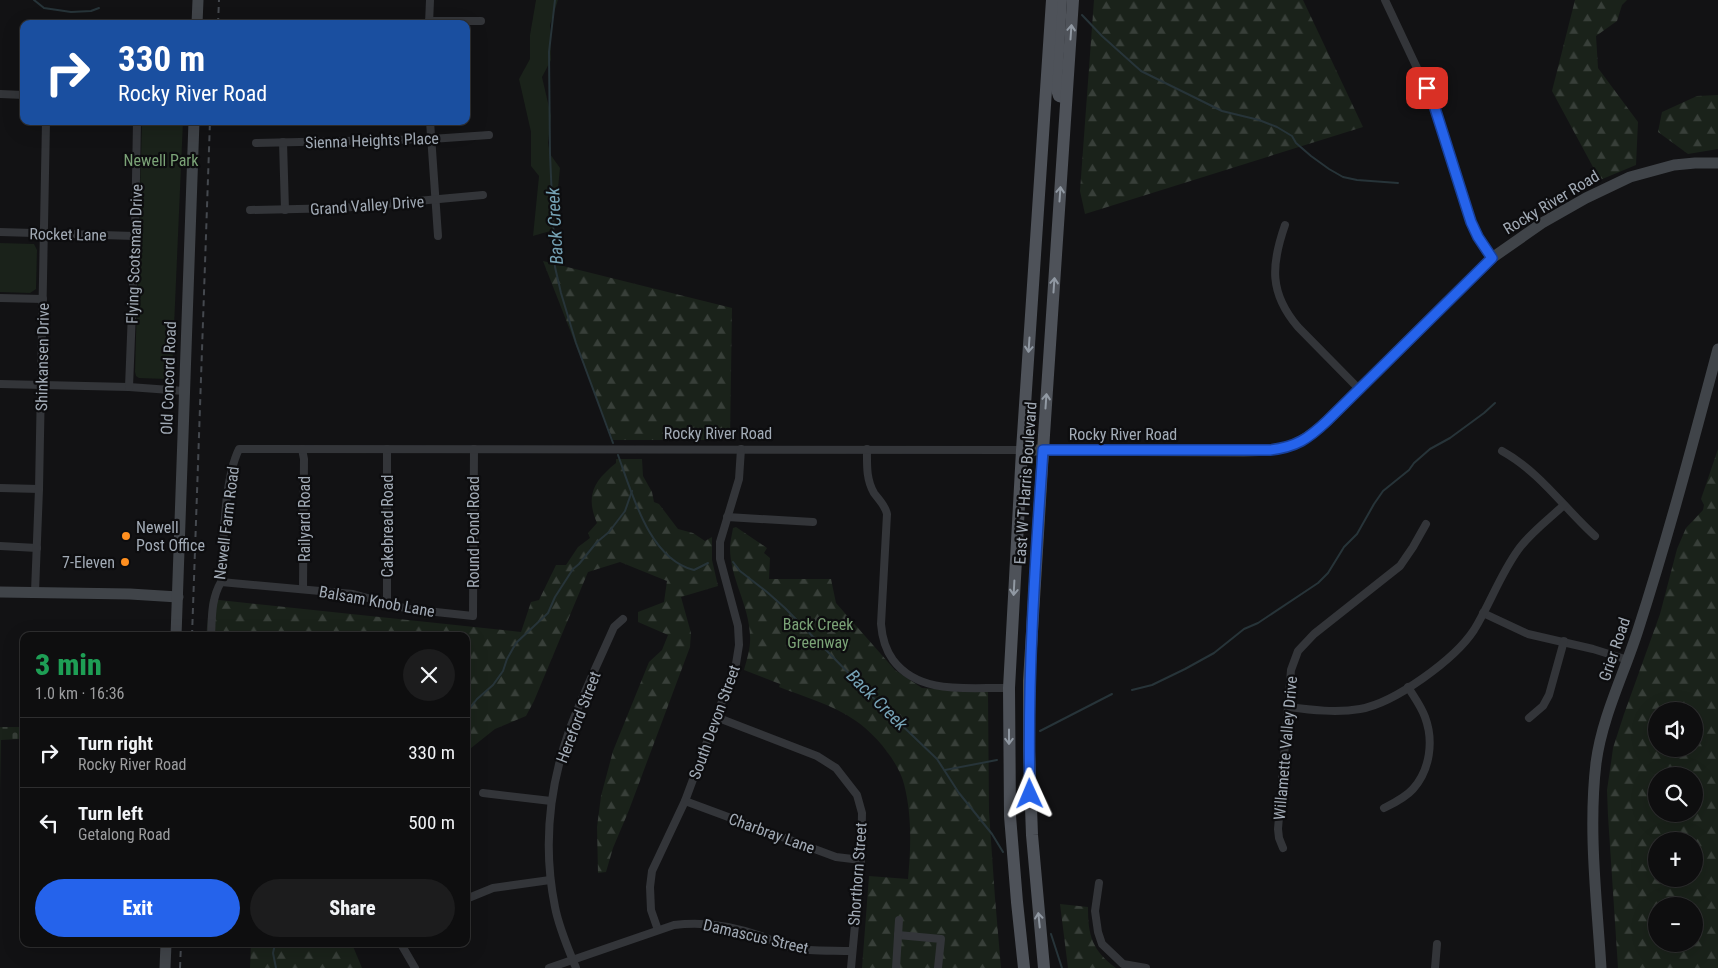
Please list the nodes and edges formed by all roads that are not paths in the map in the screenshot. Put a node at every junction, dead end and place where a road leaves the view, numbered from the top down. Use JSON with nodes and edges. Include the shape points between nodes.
{"nodes":[{"id":1,"x":198,"y":0,"type":"edge"},
{"id":2,"x":430,"y":0,"type":"edge"},
{"id":3,"x":1052,"y":0,"type":"edge"},
{"id":4,"x":1061,"y":0,"type":"edge"},
{"id":5,"x":1073,"y":0,"type":"edge"},
{"id":6,"x":1385,"y":0,"type":"edge"},
{"id":7,"x":197,"y":20,"type":"edge"},
{"id":8,"x":429,"y":20,"type":"edge"},
{"id":9,"x":470,"y":21,"type":"edge"},
{"id":10,"x":481,"y":21,"type":"dead end"},
{"id":11,"x":0,"y":94,"type":"edge"},
{"id":12,"x":20,"y":95,"type":"edge"},
{"id":13,"x":1066,"y":98,"type":"junction"},
{"id":14,"x":46,"y":125,"type":"edge"},
{"id":15,"x":137,"y":125,"type":"edge"},
{"id":16,"x":194,"y":125,"type":"edge"},
{"id":17,"x":430,"y":125,"type":"edge"},
{"id":18,"x":489,"y":135,"type":"dead end"},
{"id":19,"x":432,"y":139,"type":"junction"},
{"id":20,"x":256,"y":142,"type":"dead end"},
{"id":21,"x":283,"y":142,"type":"junction"},
{"id":22,"x":1718,"y":163,"type":"edge"},
{"id":23,"x":483,"y":195,"type":"dead end"},
{"id":24,"x":435,"y":200,"type":"junction"},
{"id":25,"x":250,"y":210,"type":"dead end"},
{"id":26,"x":285,"y":210,"type":"junction"},
{"id":27,"x":1285,"y":225,"type":"dead end"},
{"id":28,"x":0,"y":232,"type":"edge"},
{"id":29,"x":45,"y":234,"type":"junction"},
{"id":30,"x":135,"y":236,"type":"junction"},
{"id":31,"x":438,"y":236,"type":"dead end"},
{"id":32,"x":1492,"y":258,"type":"junction"},
{"id":33,"x":0,"y":298,"type":"edge"},
{"id":34,"x":43,"y":299,"type":"junction"},
{"id":35,"x":1718,"y":349,"type":"edge"},
{"id":36,"x":0,"y":384,"type":"edge"},
{"id":37,"x":42,"y":385,"type":"junction"},
{"id":38,"x":129,"y":387,"type":"junction"},
{"id":39,"x":1359,"y":389,"type":"junction"},
{"id":40,"x":184,"y":391,"type":"junction"},
{"id":41,"x":302,"y":448,"type":"junction"},
{"id":42,"x":278,"y":449,"type":"joint"},
{"id":43,"x":388,"y":449,"type":"junction"},
{"id":44,"x":474,"y":449,"type":"junction"},
{"id":45,"x":741,"y":449,"type":"junction"},
{"id":46,"x":867,"y":449,"type":"junction"},
{"id":47,"x":1022,"y":450,"type":"junction"},
{"id":48,"x":1043,"y":450,"type":"junction"},
{"id":49,"x":1502,"y":451,"type":"dead end"},
{"id":50,"x":0,"y":488,"type":"edge"},
{"id":51,"x":39,"y":489,"type":"junction"},
{"id":52,"x":1564,"y":505,"type":"junction"},
{"id":53,"x":727,"y":517,"type":"junction"},
{"id":54,"x":813,"y":522,"type":"dead end"},
{"id":55,"x":1426,"y":524,"type":"dead end"},
{"id":56,"x":1595,"y":536,"type":"dead end"},
{"id":57,"x":0,"y":546,"type":"edge"},
{"id":58,"x":37,"y":548,"type":"junction"},
{"id":59,"x":221,"y":582,"type":"junction"},
{"id":60,"x":304,"y":589,"type":"junction"},
{"id":61,"x":0,"y":592,"type":"edge"},
{"id":62,"x":35,"y":592,"type":"junction"},
{"id":63,"x":178,"y":597,"type":"junction"},
{"id":64,"x":387,"y":604,"type":"junction"},
{"id":65,"x":1483,"y":613,"type":"junction"},
{"id":66,"x":473,"y":616,"type":"joint"},
{"id":67,"x":623,"y":618,"type":"dead end"},
{"id":68,"x":176,"y":632,"type":"edge"},
{"id":69,"x":211,"y":632,"type":"edge"},
{"id":70,"x":1564,"y":641,"type":"junction"},
{"id":71,"x":1628,"y":660,"type":"junction"},
{"id":72,"x":1408,"y":687,"type":"junction"},
{"id":73,"x":1009,"y":688,"type":"junction"},
{"id":74,"x":1288,"y":707,"type":"junction"},
{"id":75,"x":716,"y":716,"type":"junction"},
{"id":76,"x":1529,"y":718,"type":"dead end"},
{"id":77,"x":483,"y":793,"type":"dead end"},
{"id":78,"x":551,"y":801,"type":"junction"},
{"id":79,"x":685,"y":801,"type":"junction"},
{"id":80,"x":1384,"y":808,"type":"dead end"},
{"id":81,"x":1283,"y":848,"type":"dead end"},
{"id":82,"x":861,"y":860,"type":"junction"},
{"id":83,"x":550,"y":880,"type":"junction"},
{"id":84,"x":1099,"y":883,"type":"dead end"},
{"id":85,"x":470,"y":897,"type":"edge"},
{"id":86,"x":899,"y":920,"type":"dead end"},
{"id":87,"x":658,"y":930,"type":"junction"},
{"id":88,"x":898,"y":934,"type":"junction"},
{"id":89,"x":1437,"y":944,"type":"dead end"},
{"id":90,"x":166,"y":947,"type":"edge"},
{"id":91,"x":403,"y":947,"type":"edge"},
{"id":92,"x":852,"y":951,"type":"junction"},
{"id":93,"x":572,"y":960,"type":"junction"},
{"id":94,"x":165,"y":968,"type":"edge"},
{"id":95,"x":414,"y":968,"type":"edge"},
{"id":96,"x":549,"y":968,"type":"edge"},
{"id":97,"x":576,"y":968,"type":"edge"},
{"id":98,"x":851,"y":968,"type":"edge"},
{"id":99,"x":896,"y":968,"type":"edge"},
{"id":100,"x":938,"y":968,"type":"edge"},
{"id":101,"x":1024,"y":968,"type":"edge"},
{"id":102,"x":1044,"y":968,"type":"edge"},
{"id":103,"x":1146,"y":968,"type":"edge"},
{"id":104,"x":1434,"y":968,"type":"edge"},
{"id":105,"x":1601,"y":968,"type":"edge"}],
"edges":[{"from":1,"to":7,"type":"street"},
{"from":2,"to":8,"type":"street"},
{"from":3,"to":47,"type":"main road","name":"East W T Harris Boulevard","one_way":true},
{"from":4,"to":13,"type":"main road","via":[[1056,86],[1059,96]]},
{"from":13,"to":5,"type":"main road","name":"East W T Harris Boulevard","one_way":true},
{"from":6,"to":32,"type":"street","via":[[1433,102],[1471,222]]},
{"from":9,"to":10,"type":"street"},
{"from":11,"to":12,"type":"street"},
{"from":48,"to":13,"type":"main road","name":"East W T Harris Boulevard","one_way":true},
{"from":14,"to":29,"type":"street","name":"Shinkansen Drive"},
{"from":15,"to":30,"type":"street","name":"Flying Scotsman Drive"},
{"from":16,"to":40,"type":"street","name":"Old Concord Road"},
{"from":17,"to":19,"type":"street"},
{"from":18,"to":19,"type":"street","name":"Sienna Heights Place"},
{"from":19,"to":21,"type":"street","name":"Sienna Heights Place"},
{"from":19,"to":24,"type":"street"},
{"from":20,"to":21,"type":"street","name":"Sienna Heights Place"},
{"from":21,"to":26,"type":"street"},
{"from":22,"to":32,"type":"street","name":"Rocky River Road","via":[[1674,165],[1630,177],[1555,215]]},
{"from":23,"to":24,"type":"street","name":"Grand Valley Drive"},
{"from":24,"to":26,"type":"street","name":"Grand Valley Drive"},
{"from":24,"to":31,"type":"street"},
{"from":25,"to":26,"type":"street","name":"Grand Valley Drive"},
{"from":27,"to":39,"type":"street","via":[[1275,260],[1281,301],[1298,327]]},
{"from":28,"to":29,"type":"street","name":"Rocket Lane"},
{"from":29,"to":30,"type":"street","name":"Rocket Lane"},
{"from":29,"to":34,"type":"street","name":"Shinkansen Drive"},
{"from":30,"to":38,"type":"street","name":"Flying Scotsman Drive"},
{"from":32,"to":39,"type":"street","name":"Rocky River Road"},
{"from":33,"to":34,"type":"street"},
{"from":34,"to":37,"type":"street","name":"Shinkansen Drive"},
{"from":35,"to":71,"type":"street","name":"Grier Road"},
{"from":36,"to":37,"type":"street"},
{"from":37,"to":38,"type":"street"},
{"from":37,"to":51,"type":"street","name":"Shinkansen Drive"},
{"from":38,"to":40,"type":"street"},
{"from":39,"to":48,"type":"street","name":"Rocky River Road","via":[[1312,435],[1286,448],[1244,451]]},
{"from":40,"to":63,"type":"street","name":"Old Concord Road"},
{"from":41,"to":42,"type":"street","name":"Rocky River Road"},
{"from":41,"to":43,"type":"street","name":"Rocky River Road"},
{"from":41,"to":60,"type":"street","name":"Railyard Road"},
{"from":42,"to":59,"type":"street","name":"Newell Farm Road","via":[[239,449],[233,462]]},
{"from":43,"to":44,"type":"street","name":"Rocky River Road"},
{"from":43,"to":64,"type":"street","name":"Cakebread Road"},
{"from":44,"to":45,"type":"street","name":"Rocky River Road"},
{"from":44,"to":66,"type":"street","name":"Round Pond Road"},
{"from":45,"to":46,"type":"street","name":"Rocky River Road"},
{"from":45,"to":53,"type":"street","name":"South Devon Street","via":[[740,478]]},
{"from":46,"to":47,"type":"street","name":"Rocky River Road"},
{"from":46,"to":73,"type":"street","via":[[868,480],[887,514],[881,624],[889,653],[907,675],[928,685]]},
{"from":47,"to":48,"type":"street","name":"Rocky River Road"},
{"from":47,"to":73,"type":"main road","name":"East W T Harris Boulevard","one_way":true},
{"from":102,"to":48,"type":"main road","name":"East W T Harris Boulevard","one_way":true,"via":[[1032,835],[1029,722]]},
{"from":49,"to":52,"type":"street","via":[[1517,459]]},
{"from":50,"to":51,"type":"street"},
{"from":51,"to":58,"type":"street","name":"Shinkansen Drive"},
{"from":52,"to":56,"type":"street"},
{"from":52,"to":65,"type":"street","via":[[1519,548]]},
{"from":53,"to":54,"type":"street"},
{"from":53,"to":75,"type":"street","name":"South Devon Street","via":[[720,542],[720,559],[740,645]]},
{"from":55,"to":74,"type":"street","name":"Willamette Valley Drive","via":[[1400,566],[1314,634],[1298,651],[1291,670]]},
{"from":57,"to":58,"type":"street"},
{"from":58,"to":62,"type":"street","name":"Shinkansen Drive"},
{"from":59,"to":60,"type":"street","name":"Balsam Knob Lane"},
{"from":59,"to":69,"type":"street","name":"Newell Farm Road","via":[[213,604]]},
{"from":60,"to":64,"type":"street","name":"Balsam Knob Lane","via":[[353,594]]},
{"from":61,"to":62,"type":"street"},
{"from":62,"to":63,"type":"street"},
{"from":63,"to":68,"type":"street","name":"Old Concord Road"},
{"from":64,"to":66,"type":"street","name":"Balsam Knob Lane"},
{"from":65,"to":70,"type":"street","via":[[1528,634]]},
{"from":65,"to":72,"type":"street","via":[[1462,647]]},
{"from":67,"to":78,"type":"street","name":"Hereford Street","via":[[614,627],[569,730]]},
{"from":70,"to":71,"type":"street"},
{"from":70,"to":76,"type":"street","via":[[1550,695],[1544,706]]},
{"from":71,"to":105,"type":"street","name":"Grier Road","via":[[1603,729],[1596,764],[1594,822]]},
{"from":72,"to":74,"type":"street","via":[[1380,703],[1359,709],[1335,711]]},
{"from":72,"to":80,"type":"street","via":[[1428,726],[1429,755],[1413,789]]},
{"from":73,"to":101,"type":"main road","name":"East W T Harris Boulevard","one_way":true,"via":[[1010,816]]},
{"from":74,"to":81,"type":"street","name":"Willamette Valley Drive","via":[[1278,829]]},
{"from":75,"to":79,"type":"street","name":"South Devon Street"},
{"from":75,"to":82,"type":"street","name":"Shorthorn Street","via":[[817,756],[836,768],[857,795],[862,814]]},
{"from":77,"to":78,"type":"street"},
{"from":78,"to":83,"type":"street","name":"Hereford Street"},
{"from":79,"to":82,"type":"street","name":"Charbray Lane","via":[[836,857]]},
{"from":79,"to":87,"type":"street","name":"South Devon Street","via":[[652,871],[652,910]]},
{"from":82,"to":92,"type":"street","name":"Shorthorn Street"},
{"from":83,"to":85,"type":"street","via":[[493,888]]},
{"from":83,"to":93,"type":"street","name":"Hereford Street","via":[[555,909]]},
{"from":84,"to":103,"type":"street","via":[[1095,911],[1102,944],[1123,964]]},
{"from":86,"to":88,"type":"street"},
{"from":87,"to":92,"type":"street","name":"Damascus Street","via":[[694,922],[715,924],[786,946]]},
{"from":87,"to":93,"type":"street","name":"Damascus Street"},
{"from":88,"to":99,"type":"street"},
{"from":88,"to":100,"type":"street","via":[[941,939]]},
{"from":89,"to":104,"type":"street"},
{"from":90,"to":94,"type":"street"},
{"from":91,"to":95,"type":"street"},
{"from":92,"to":98,"type":"street","name":"Shorthorn Street"},
{"from":93,"to":96,"type":"street","name":"Damascus Street"},
{"from":93,"to":97,"type":"street","name":"Hereford Street"}]}
